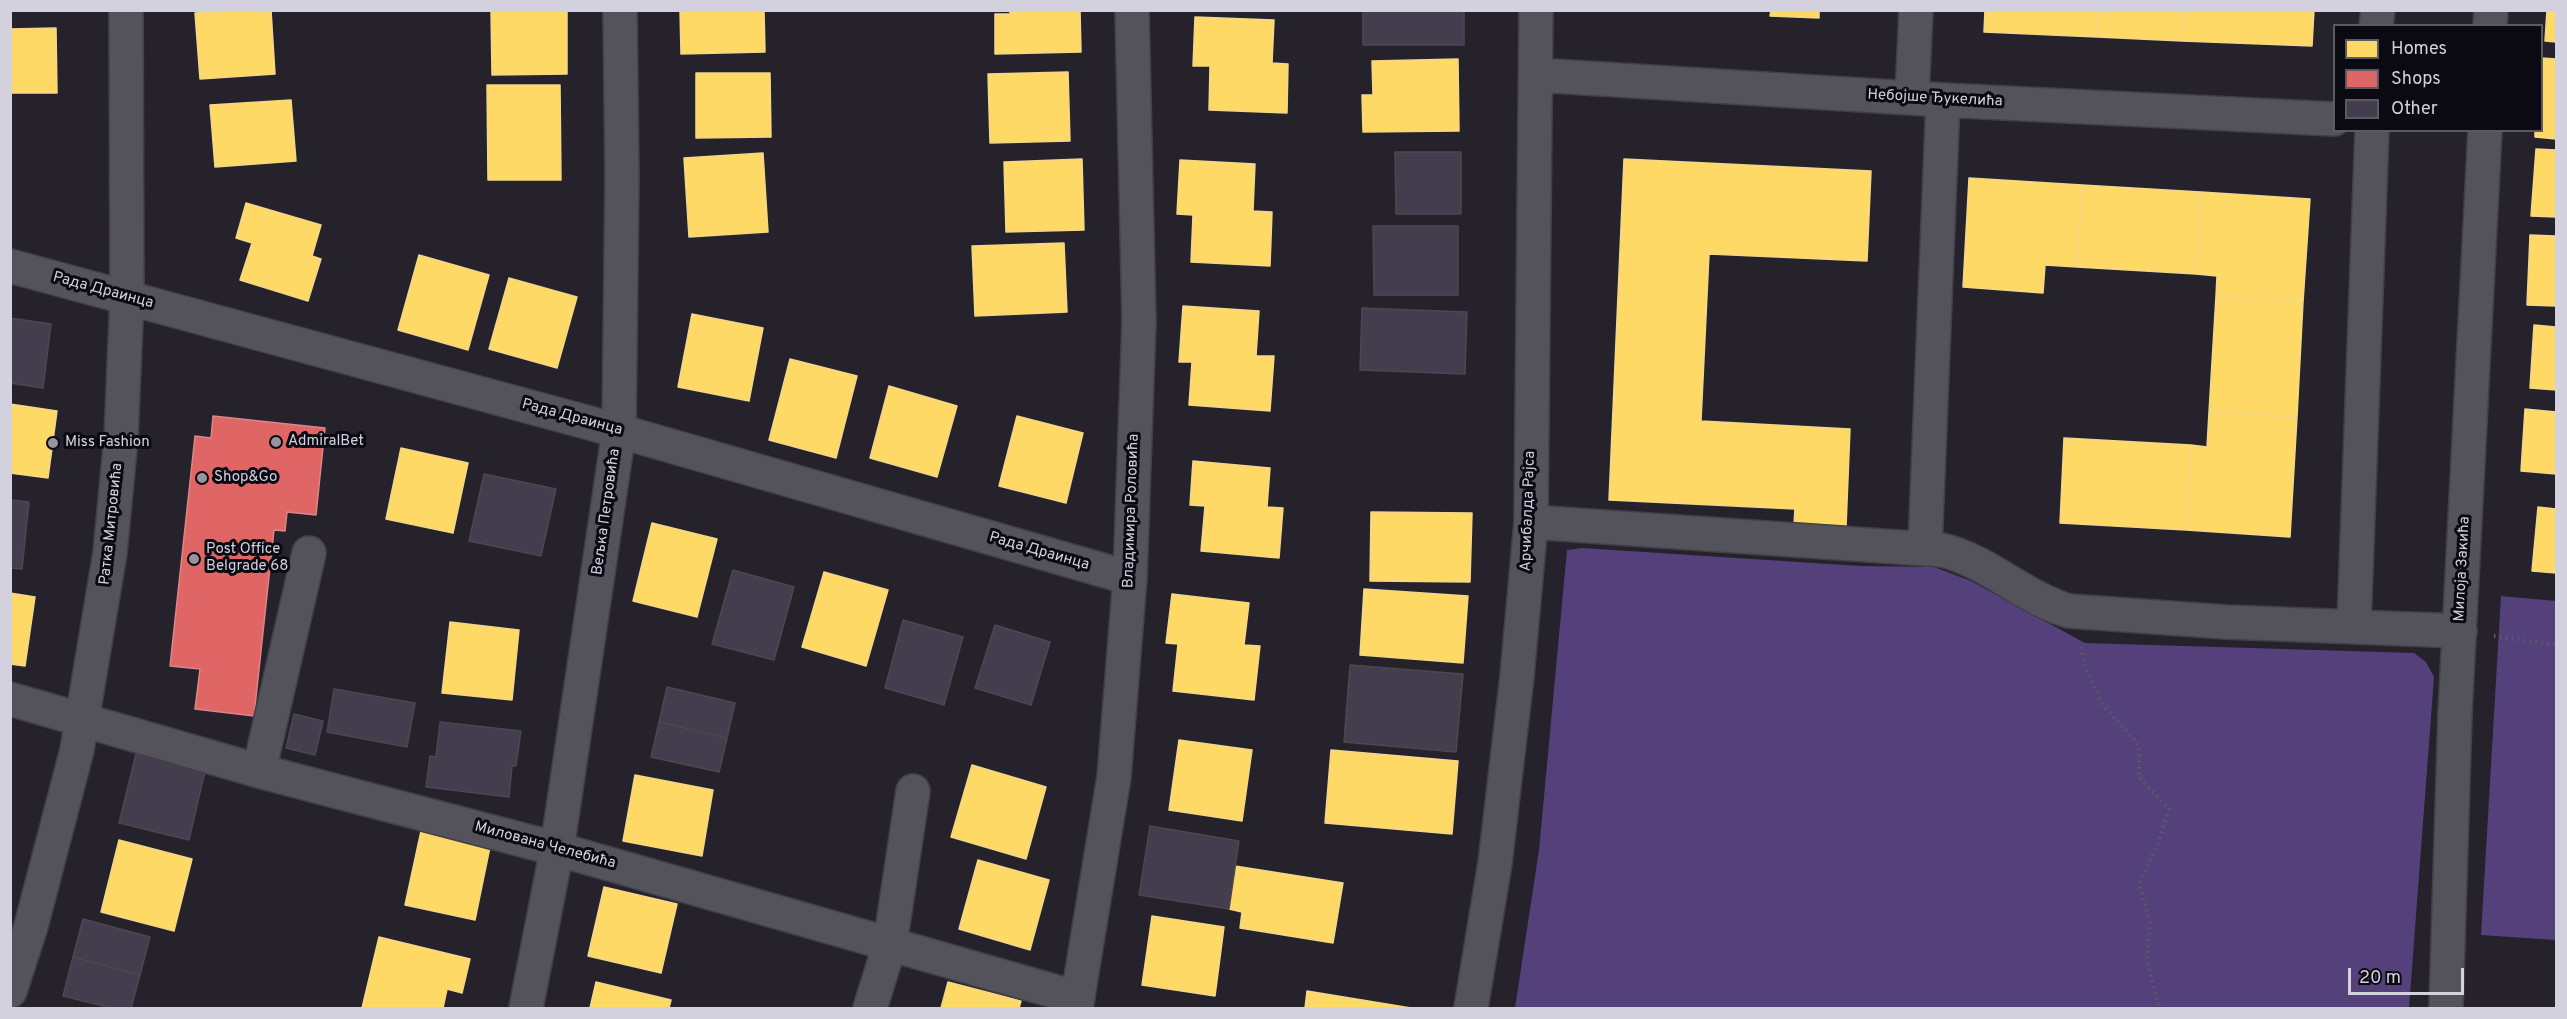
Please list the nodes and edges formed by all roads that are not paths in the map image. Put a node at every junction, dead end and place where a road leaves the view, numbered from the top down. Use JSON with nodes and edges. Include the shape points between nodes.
{"nodes":[{"id":1,"x":126,"y":10,"type":"edge"},
{"id":2,"x":620,"y":10,"type":"edge"},
{"id":3,"x":1132,"y":10,"type":"edge"},
{"id":4,"x":1536,"y":10,"type":"edge"},
{"id":5,"x":1916,"y":10,"type":"edge"},
{"id":6,"x":1536,"y":75,"type":"junction"},
{"id":7,"x":1928,"y":99,"type":"junction"},
{"id":8,"x":2333,"y":119,"type":"edge"},
{"id":9,"x":2372,"y":132,"type":"edge"},
{"id":10,"x":2485,"y":132,"type":"edge"},
{"id":11,"x":10,"y":266,"type":"edge"},
{"id":12,"x":127,"y":297,"type":"junction"},
{"id":13,"x":619,"y":431,"type":"junction"},
{"id":14,"x":1531,"y":522,"type":"junction"},
{"id":15,"x":1925,"y":548,"type":"junction"},
{"id":16,"x":309,"y":553,"type":"dead end"},
{"id":17,"x":1130,"y":578,"type":"junction"},
{"id":18,"x":2354,"y":625,"type":"junction"},
{"id":19,"x":2460,"y":631,"type":"junction"},
{"id":20,"x":10,"y":699,"type":"edge"},
{"id":21,"x":83,"y":719,"type":"junction"},
{"id":22,"x":259,"y":771,"type":"junction"},
{"id":23,"x":913,"y":791,"type":"dead end"},
{"id":24,"x":557,"y":849,"type":"junction"},
{"id":25,"x":890,"y":944,"type":"junction"},
{"id":26,"x":10,"y":991,"type":"edge"},
{"id":27,"x":1077,"y":1003,"type":"edge"},
{"id":28,"x":526,"y":1008,"type":"edge"},
{"id":29,"x":870,"y":1008,"type":"edge"},
{"id":30,"x":1470,"y":1008,"type":"edge"},
{"id":31,"x":2446,"y":1008,"type":"edge"}],
"edges":[{"from":1,"to":12,"type":"street","name":"Ратка Митровића"},
{"from":2,"to":13,"type":"street","name":"Вељка Петровића"},
{"from":3,"to":17,"type":"street","name":"Владимира Роловића","via":[[1139,321]]},
{"from":4,"to":6,"type":"street","name":"Арчибалда Рајса"},
{"from":5,"to":7,"type":"street"},
{"from":6,"to":7,"type":"street","name":"Небојше Ђукелића"},
{"from":6,"to":14,"type":"street","name":"Арчибалда Рајса"},
{"from":7,"to":8,"type":"street","name":"Небојше Ђукелића"},
{"from":7,"to":15,"type":"street"},
{"from":9,"to":18,"type":"street"},
{"from":10,"to":19,"type":"street","name":"Милоја Закића"},
{"from":11,"to":12,"type":"street","name":"Рада Драинца"},
{"from":12,"to":13,"type":"street","name":"Рада Драинца"},
{"from":12,"to":21,"type":"street","name":"Ратка Митровића","via":[[112,533]]},
{"from":13,"to":17,"type":"street","name":"Рада Драинца"},
{"from":13,"to":24,"type":"street","name":"Вељка Петровића"},
{"from":14,"to":15,"type":"street"},
{"from":14,"to":30,"type":"street","name":"Арчибалда Рајса","via":[[1495,863]]},
{"from":15,"to":18,"type":"street","via":[[1962,556],[2051,606],[2069,611],[2226,622]]},
{"from":16,"to":22,"type":"street"},
{"from":17,"to":27,"type":"street","name":"Владимира Роловића","via":[[1114,777]]},
{"from":18,"to":19,"type":"street"},
{"from":19,"to":31,"type":"street","name":"Милоја Закића"},
{"from":20,"to":21,"type":"street","name":"Милована Челебића"},
{"from":21,"to":22,"type":"street","name":"Милована Челебића"},
{"from":21,"to":26,"type":"street","name":"Ратка Митровића","via":[[34,914]]},
{"from":22,"to":24,"type":"street","name":"Милована Челебића"},
{"from":23,"to":25,"type":"street"},
{"from":24,"to":25,"type":"street","name":"Милована Челебића"},
{"from":24,"to":28,"type":"street","name":"Вељка Петровића"},
{"from":25,"to":27,"type":"street","name":"Милована Челебића"},
{"from":25,"to":29,"type":"street"}]}
